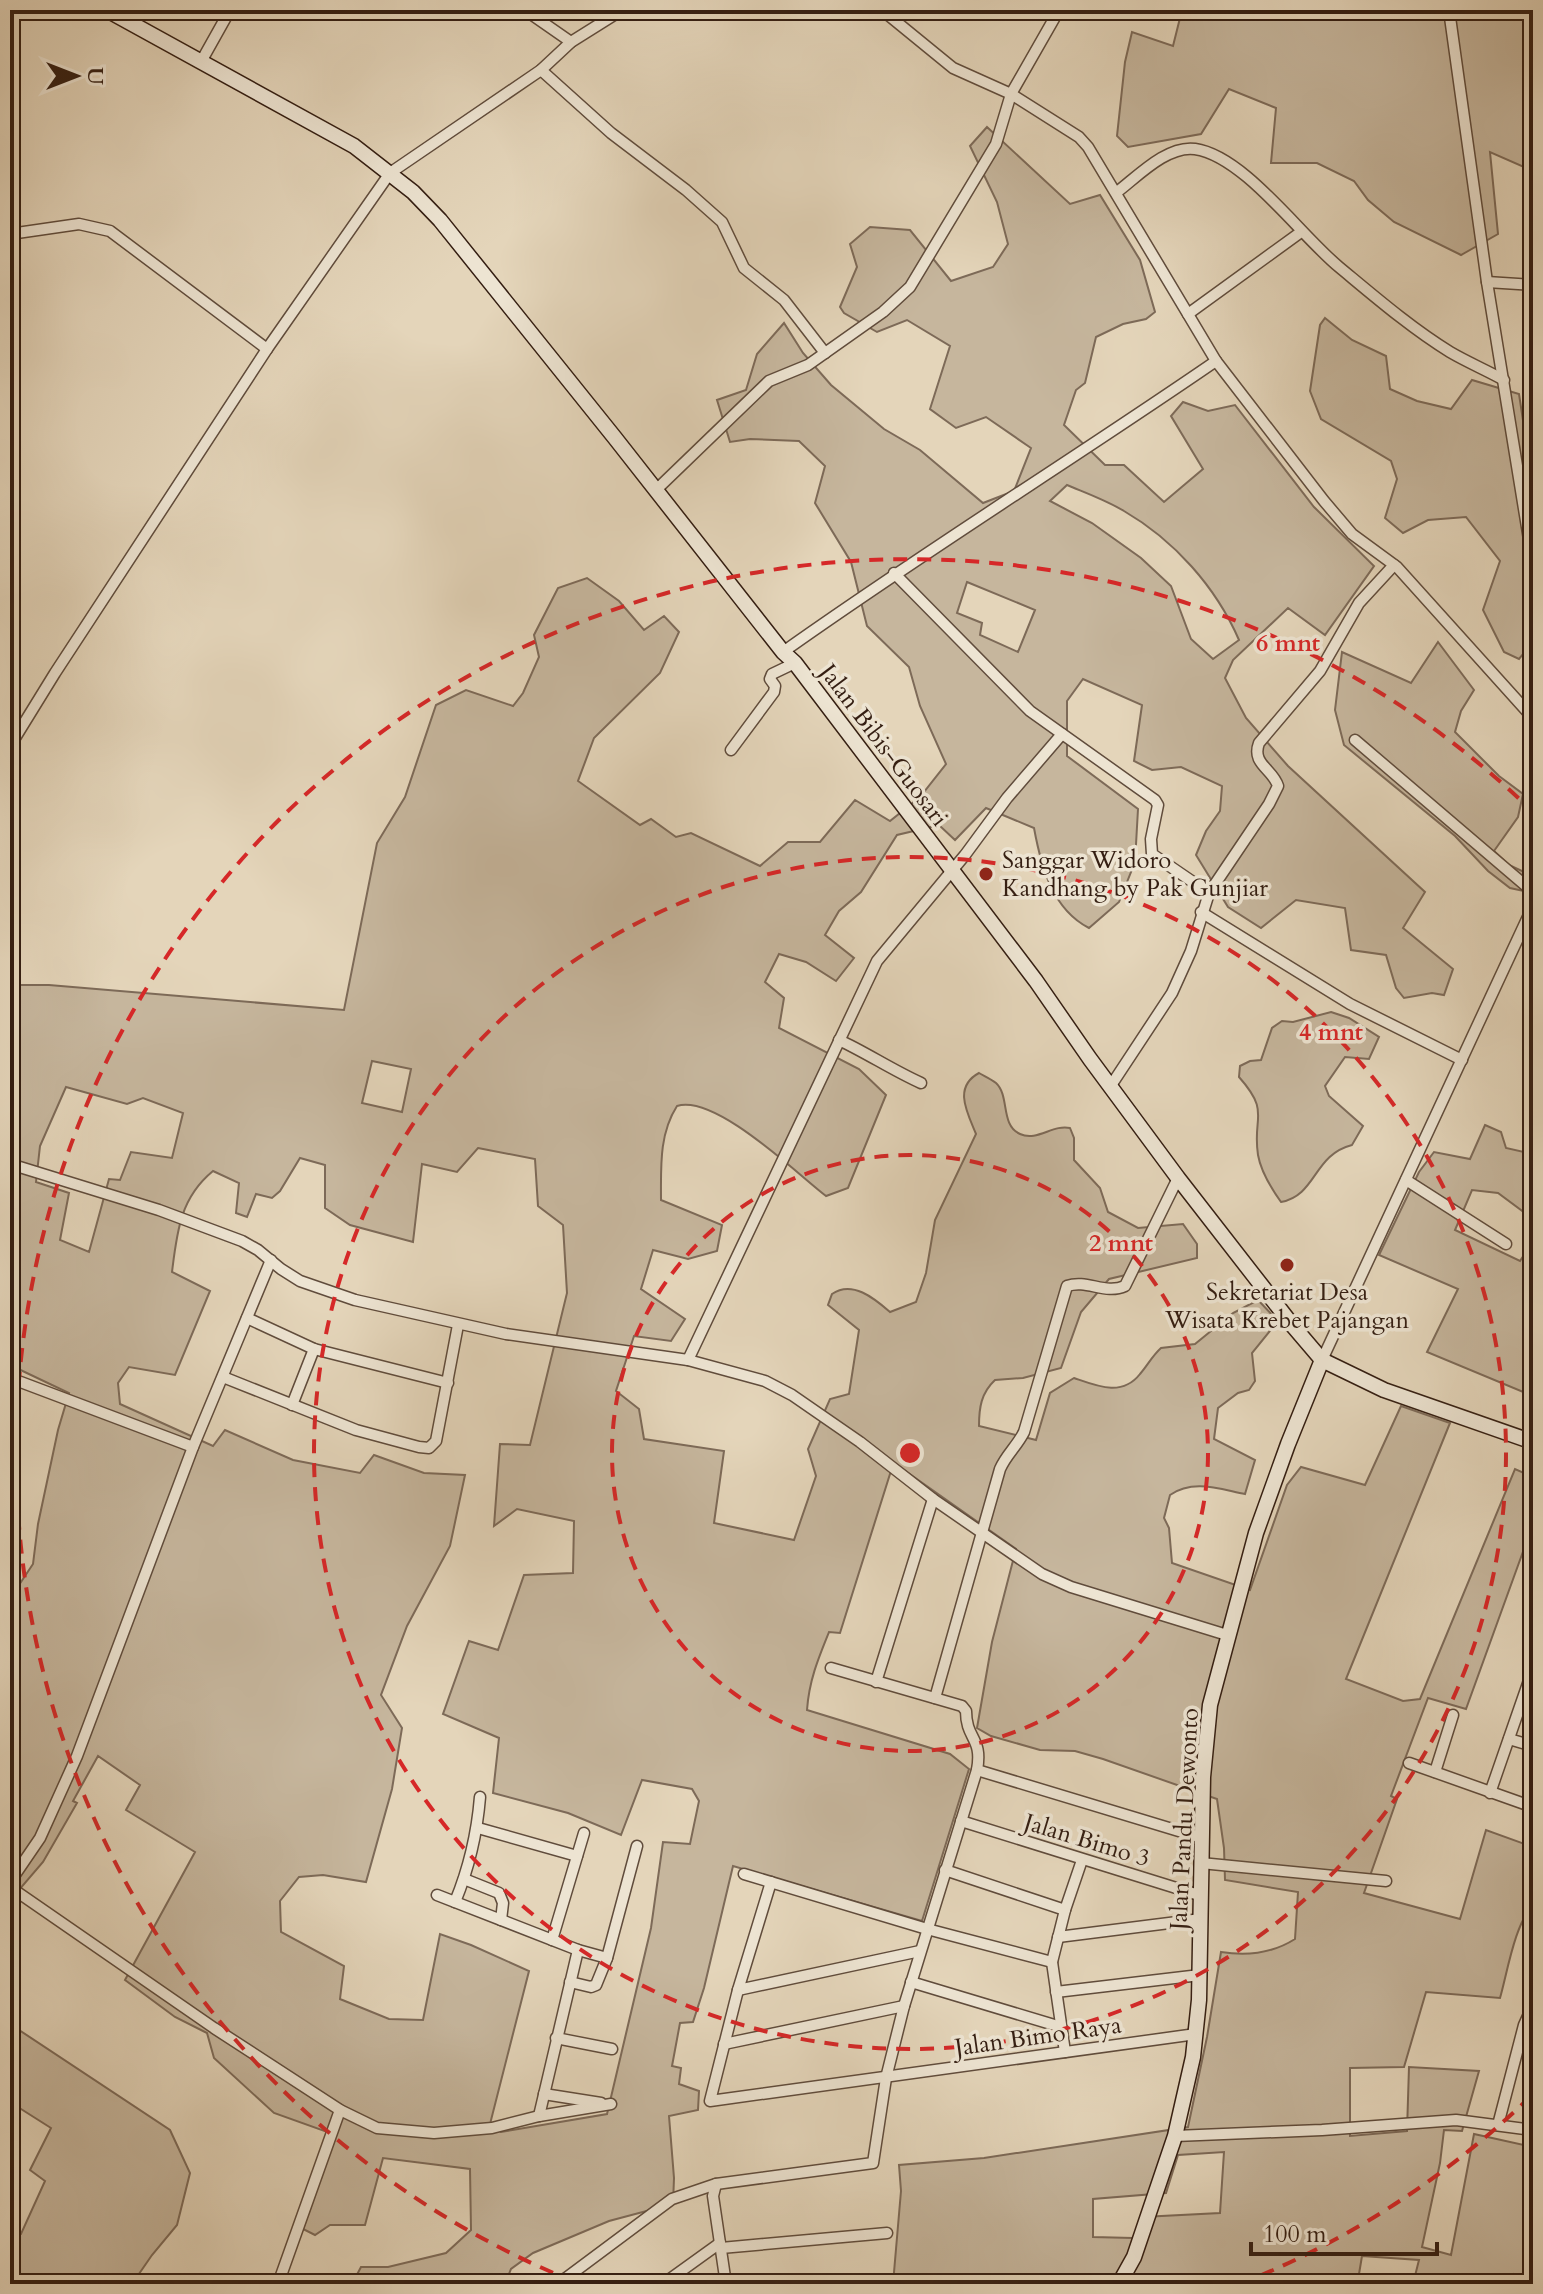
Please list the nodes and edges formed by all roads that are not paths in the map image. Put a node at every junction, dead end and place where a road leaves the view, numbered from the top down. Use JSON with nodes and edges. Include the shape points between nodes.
{"nodes":[{"id":1,"x":107,"y":10,"type":"edge"},
{"id":2,"x":230,"y":10,"type":"edge"},
{"id":3,"x":525,"y":10,"type":"edge"},
{"id":4,"x":622,"y":10,"type":"edge"},
{"id":5,"x":882,"y":10,"type":"edge"},
{"id":6,"x":1059,"y":10,"type":"edge"},
{"id":7,"x":1449,"y":10,"type":"edge"},
{"id":8,"x":571,"y":42,"type":"junction"},
{"id":9,"x":202,"y":60,"type":"junction"},
{"id":10,"x":541,"y":70,"type":"junction"},
{"id":11,"x":1011,"y":94,"type":"junction"},
{"id":12,"x":390,"y":173,"type":"junction"},
{"id":13,"x":1117,"y":192,"type":"junction"},
{"id":14,"x":1301,"y":232,"type":"junction"},
{"id":15,"x":10,"y":234,"type":"edge"},
{"id":16,"x":1487,"y":282,"type":"junction"},
{"id":17,"x":1533,"y":285,"type":"edge"},
{"id":18,"x":1188,"y":314,"type":"junction"},
{"id":19,"x":267,"y":349,"type":"junction"},
{"id":20,"x":825,"y":353,"type":"junction"},
{"id":21,"x":1216,"y":361,"type":"junction"},
{"id":22,"x":1504,"y":380,"type":"junction"},
{"id":23,"x":656,"y":490,"type":"junction"},
{"id":24,"x":1533,"y":564,"type":"edge"},
{"id":25,"x":1394,"y":565,"type":"junction"},
{"id":26,"x":894,"y":573,"type":"junction"},
{"id":27,"x":783,"y":652,"type":"junction"},
{"id":28,"x":795,"y":663,"type":"junction"},
{"id":29,"x":1533,"y":718,"type":"edge"},
{"id":30,"x":1062,"y":734,"type":"junction"},
{"id":31,"x":1355,"y":740,"type":"dead end"},
{"id":32,"x":10,"y":746,"type":"edge"},
{"id":33,"x":731,"y":750,"type":"dead end"},
{"id":34,"x":951,"y":871,"type":"junction"},
{"id":35,"x":1533,"y":892,"type":"edge"},
{"id":36,"x":1209,"y":893,"type":"junction"},
{"id":37,"x":1532,"y":909,"type":"edge"},
{"id":38,"x":1201,"y":912,"type":"junction"},
{"id":39,"x":839,"y":1040,"type":"junction"},
{"id":40,"x":1462,"y":1060,"type":"junction"},
{"id":41,"x":921,"y":1083,"type":"dead end"},
{"id":42,"x":1110,"y":1087,"type":"junction"},
{"id":43,"x":10,"y":1164,"type":"edge"},
{"id":44,"x":1178,"y":1178,"type":"junction"},
{"id":45,"x":1406,"y":1180,"type":"junction"},
{"id":46,"x":1506,"y":1244,"type":"dead end"},
{"id":47,"x":271,"y":1260,"type":"junction"},
{"id":48,"x":247,"y":1318,"type":"junction"},
{"id":49,"x":458,"y":1325,"type":"junction"},
{"id":50,"x":314,"y":1349,"type":"junction"},
{"id":51,"x":688,"y":1360,"type":"junction"},
{"id":52,"x":1322,"y":1360,"type":"junction"},
{"id":53,"x":223,"y":1377,"type":"junction"},
{"id":54,"x":10,"y":1378,"type":"edge"},
{"id":55,"x":448,"y":1383,"type":"junction"},
{"id":56,"x":292,"y":1405,"type":"junction"},
{"id":57,"x":1533,"y":1442,"type":"edge"},
{"id":58,"x":193,"y":1447,"type":"junction"},
{"id":59,"x":933,"y":1499,"type":"junction"},
{"id":60,"x":984,"y":1533,"type":"junction"},
{"id":61,"x":1227,"y":1635,"type":"junction"},
{"id":62,"x":831,"y":1668,"type":"dead end"},
{"id":63,"x":1532,"y":1676,"type":"edge"},
{"id":64,"x":876,"y":1682,"type":"junction"},
{"id":65,"x":935,"y":1698,"type":"junction"},
{"id":66,"x":1453,"y":1715,"type":"dead end"},
{"id":67,"x":1509,"y":1739,"type":"junction"},
{"id":68,"x":1533,"y":1746,"type":"edge"},
{"id":69,"x":1409,"y":1763,"type":"dead end"},
{"id":70,"x":977,"y":1770,"type":"junction"},
{"id":71,"x":1435,"y":1772,"type":"junction"},
{"id":72,"x":1490,"y":1793,"type":"junction"},
{"id":73,"x":480,"y":1797,"type":"dead end"},
{"id":74,"x":1533,"y":1807,"type":"edge"},
{"id":75,"x":961,"y":1821,"type":"junction"},
{"id":76,"x":478,"y":1828,"type":"junction"},
{"id":77,"x":584,"y":1833,"type":"dead end"},
{"id":78,"x":1202,"y":1838,"type":"junction"},
{"id":79,"x":637,"y":1846,"type":"dead end"},
{"id":80,"x":577,"y":1856,"type":"junction"},
{"id":81,"x":1082,"y":1860,"type":"junction"},
{"id":82,"x":1201,"y":1863,"type":"junction"},
{"id":83,"x":945,"y":1870,"type":"junction"},
{"id":84,"x":744,"y":1874,"type":"dead end"},
{"id":85,"x":464,"y":1879,"type":"junction"},
{"id":86,"x":1386,"y":1881,"type":"dead end"},
{"id":87,"x":771,"y":1882,"type":"junction"},
{"id":88,"x":10,"y":1884,"type":"edge"},
{"id":89,"x":437,"y":1895,"type":"dead end"},
{"id":90,"x":1202,"y":1896,"type":"junction"},
{"id":91,"x":455,"y":1902,"type":"junction"},
{"id":92,"x":1065,"y":1910,"type":"junction"},
{"id":93,"x":1201,"y":1919,"type":"junction"},
{"id":94,"x":501,"y":1920,"type":"junction"},
{"id":95,"x":927,"y":1929,"type":"junction"},
{"id":96,"x":1058,"y":1937,"type":"junction"},
{"id":97,"x":552,"y":1940,"type":"junction"},
{"id":98,"x":578,"y":1950,"type":"junction"},
{"id":99,"x":920,"y":1951,"type":"junction"},
{"id":100,"x":607,"y":1958,"type":"junction"},
{"id":101,"x":1052,"y":1962,"type":"junction"},
{"id":102,"x":1200,"y":1975,"type":"junction"},
{"id":103,"x":570,"y":1982,"type":"junction"},
{"id":104,"x":911,"y":1982,"type":"junction"},
{"id":105,"x":738,"y":1990,"type":"junction"},
{"id":106,"x":1056,"y":1992,"type":"junction"},
{"id":107,"x":1533,"y":2005,"type":"edge"},
{"id":108,"x":904,"y":2006,"type":"junction"},
{"id":109,"x":1061,"y":2027,"type":"junction"},
{"id":110,"x":1196,"y":2034,"type":"junction"},
{"id":111,"x":556,"y":2038,"type":"junction"},
{"id":112,"x":724,"y":2044,"type":"junction"},
{"id":113,"x":612,"y":2049,"type":"dead end"},
{"id":114,"x":1065,"y":2052,"type":"junction"},
{"id":115,"x":886,"y":2078,"type":"junction"},
{"id":116,"x":544,"y":2094,"type":"junction"},
{"id":117,"x":340,"y":2110,"type":"junction"},
{"id":118,"x":539,"y":2116,"type":"junction"},
{"id":119,"x":1498,"y":2125,"type":"junction"},
{"id":120,"x":1533,"y":2130,"type":"edge"},
{"id":121,"x":1175,"y":2136,"type":"junction"},
{"id":122,"x":716,"y":2184,"type":"junction"},
{"id":123,"x":887,"y":2233,"type":"dead end"},
{"id":124,"x":721,"y":2245,"type":"junction"},
{"id":125,"x":278,"y":2284,"type":"edge"},
{"id":126,"x":558,"y":2284,"type":"edge"},
{"id":127,"x":663,"y":2284,"type":"edge"},
{"id":128,"x":726,"y":2284,"type":"edge"},
{"id":129,"x":1119,"y":2284,"type":"edge"}],
"edges":[{"from":1,"to":9,"type":"street","name":"Jalan Bibis-Guosari"},
{"from":2,"to":9,"type":"street"},
{"from":3,"to":8,"type":"street"},
{"from":4,"to":8,"type":"street"},
{"from":5,"to":11,"type":"street","via":[[953,68]]},
{"from":6,"to":11,"type":"street"},
{"from":7,"to":16,"type":"street"},
{"from":8,"to":10,"type":"street"},
{"from":9,"to":12,"type":"street","name":"Jalan Bibis-Guosari","via":[[354,146]]},
{"from":10,"to":12,"type":"street"},
{"from":10,"to":20,"type":"street","via":[[722,222],[744,268],[784,300]]},
{"from":11,"to":13,"type":"street","via":[[1079,137]]},
{"from":11,"to":20,"type":"street","via":[[996,144],[910,287]]},
{"from":12,"to":19,"type":"street"},
{"from":12,"to":23,"type":"street","name":"Jalan Bibis-Guosari","via":[[440,220]]},
{"from":13,"to":14,"type":"street","via":[[1170,155],[1192,148],[1216,156],[1246,177]]},
{"from":13,"to":18,"type":"street"},
{"from":14,"to":18,"type":"street"},
{"from":14,"to":22,"type":"street","via":[[1450,352]]},
{"from":15,"to":19,"type":"street","via":[[79,224],[110,231]]},
{"from":16,"to":17,"type":"street"},
{"from":16,"to":22,"type":"street"},
{"from":18,"to":21,"type":"street"},
{"from":19,"to":32,"type":"street"},
{"from":20,"to":23,"type":"street","via":[[769,381]]},
{"from":21,"to":25,"type":"street","via":[[1352,534]]},
{"from":21,"to":26,"type":"street"},
{"from":22,"to":24,"type":"street"},
{"from":23,"to":27,"type":"street","name":"Jalan Bibis-Guosari"},
{"from":25,"to":29,"type":"street"},
{"from":25,"to":36,"type":"street","via":[[1359,603],[1320,671],[1259,743],[1257,757],[1278,786]]},
{"from":26,"to":27,"type":"street"},
{"from":26,"to":30,"type":"street","via":[[1030,711]]},
{"from":27,"to":28,"type":"street","name":"Jalan Bibis-Guosari"},
{"from":28,"to":33,"type":"street","via":[[772,674],[774,692]]},
{"from":28,"to":34,"type":"street","name":"Jalan Bibis-Guosari"},
{"from":30,"to":34,"type":"street"},
{"from":30,"to":36,"type":"street","via":[[1155,800],[1152,854]]},
{"from":31,"to":35,"type":"street"},
{"from":34,"to":39,"type":"street","via":[[877,961]]},
{"from":34,"to":42,"type":"street","name":"Jalan Bibis-Guosari"},
{"from":36,"to":38,"type":"street"},
{"from":37,"to":40,"type":"street"},
{"from":38,"to":40,"type":"street","via":[[1350,1004]]},
{"from":38,"to":42,"type":"street","via":[[1172,993]]},
{"from":39,"to":41,"type":"street"},
{"from":39,"to":51,"type":"street"},
{"from":40,"to":45,"type":"street"},
{"from":42,"to":44,"type":"street","name":"Jalan Bibis-Guosari"},
{"from":43,"to":47,"type":"street","via":[[159,1210],[242,1241]]},
{"from":44,"to":52,"type":"street","name":"Jalan Bibis-Guosari"},
{"from":44,"to":60,"type":"street","via":[[1125,1286],[1067,1286],[1024,1432],[1004,1459]]},
{"from":45,"to":46,"type":"street"},
{"from":45,"to":52,"type":"street"},
{"from":47,"to":48,"type":"street"},
{"from":47,"to":49,"type":"street","via":[[300,1281],[325,1290]]},
{"from":48,"to":50,"type":"street"},
{"from":48,"to":53,"type":"street"},
{"from":49,"to":51,"type":"street"},
{"from":49,"to":55,"type":"street"},
{"from":50,"to":55,"type":"street"},
{"from":50,"to":56,"type":"street"},
{"from":51,"to":59,"type":"street","via":[[765,1381],[792,1395]]},
{"from":52,"to":57,"type":"street","via":[[1384,1390]]},
{"from":52,"to":61,"type":"street","name":"Jalan Pandu Dewonto","via":[[1268,1498]]},
{"from":53,"to":56,"type":"street"},
{"from":53,"to":58,"type":"street"},
{"from":54,"to":58,"type":"street"},
{"from":55,"to":56,"type":"street","via":[[436,1441],[425,1448],[356,1430]]},
{"from":58,"to":88,"type":"street","via":[[77,1756],[40,1838]]},
{"from":59,"to":60,"type":"street"},
{"from":59,"to":64,"type":"street"},
{"from":60,"to":61,"type":"street","via":[[1055,1580]]},
{"from":60,"to":65,"type":"street"},
{"from":61,"to":78,"type":"street","name":"Jalan Pandu Dewonto","via":[[1210,1705]]},
{"from":62,"to":64,"type":"street"},
{"from":63,"to":67,"type":"street"},
{"from":64,"to":65,"type":"street"},
{"from":65,"to":70,"type":"street","via":[[966,1711],[966,1728],[979,1748]]},
{"from":66,"to":71,"type":"street"},
{"from":67,"to":68,"type":"street"},
{"from":67,"to":72,"type":"street"},
{"from":69,"to":71,"type":"street"},
{"from":70,"to":75,"type":"street"},
{"from":70,"to":78,"type":"street"},
{"from":71,"to":72,"type":"street"},
{"from":72,"to":74,"type":"street"},
{"from":73,"to":76,"type":"street"},
{"from":75,"to":81,"type":"street","name":"Jalan Bimo 3"},
{"from":75,"to":83,"type":"street"},
{"from":76,"to":80,"type":"street"},
{"from":76,"to":85,"type":"street"},
{"from":77,"to":80,"type":"street"},
{"from":78,"to":82,"type":"street","name":"Jalan Pandu Dewonto"},
{"from":79,"to":100,"type":"street"},
{"from":80,"to":97,"type":"street"},
{"from":81,"to":90,"type":"street","name":"Jalan Bimo 3"},
{"from":81,"to":92,"type":"street"},
{"from":82,"to":86,"type":"street"},
{"from":82,"to":90,"type":"street","name":"Jalan Pandu Dewonto"},
{"from":83,"to":92,"type":"street"},
{"from":83,"to":95,"type":"street"},
{"from":84,"to":87,"type":"street"},
{"from":85,"to":91,"type":"street"},
{"from":85,"to":94,"type":"street","via":[[499,1893]]},
{"from":87,"to":95,"type":"street"},
{"from":87,"to":105,"type":"street"},
{"from":88,"to":117,"type":"street","via":[[147,1984]]},
{"from":89,"to":91,"type":"street"},
{"from":90,"to":93,"type":"street","name":"Jalan Pandu Dewonto"},
{"from":91,"to":94,"type":"street"},
{"from":92,"to":96,"type":"street"},
{"from":93,"to":96,"type":"street"},
{"from":93,"to":102,"type":"street","name":"Jalan Pandu Dewonto"},
{"from":94,"to":97,"type":"street"},
{"from":95,"to":99,"type":"street"},
{"from":95,"to":101,"type":"street"},
{"from":96,"to":101,"type":"street"},
{"from":97,"to":98,"type":"street"},
{"from":98,"to":100,"type":"street"},
{"from":98,"to":103,"type":"street"},
{"from":99,"to":104,"type":"street"},
{"from":99,"to":105,"type":"street"},
{"from":100,"to":103,"type":"street","via":[[596,1985]]},
{"from":101,"to":106,"type":"street"},
{"from":102,"to":106,"type":"street"},
{"from":102,"to":110,"type":"street","name":"Jalan Pandu Dewonto"},
{"from":103,"to":111,"type":"street"},
{"from":104,"to":108,"type":"street"},
{"from":104,"to":109,"type":"street"},
{"from":105,"to":112,"type":"street"},
{"from":106,"to":109,"type":"street"},
{"from":107,"to":119,"type":"street"},
{"from":108,"to":112,"type":"street"},
{"from":108,"to":115,"type":"street"},
{"from":109,"to":114,"type":"street"},
{"from":110,"to":114,"type":"street","name":"Jalan Bimo Raya"},
{"from":110,"to":121,"type":"street","name":"Jalan Pandu Dewonto"},
{"from":111,"to":113,"type":"street"},
{"from":111,"to":116,"type":"street"},
{"from":112,"to":115,"type":"street","name":"Jalan Bimo Raya","via":[[710,2101]]},
{"from":114,"to":115,"type":"street","name":"Jalan Bimo Raya"},
{"from":115,"to":122,"type":"street","via":[[873,2163]]},
{"from":116,"to":118,"type":"street"},
{"from":116,"to":118,"type":"street","via":[[611,2104]]},
{"from":117,"to":118,"type":"street","via":[[377,2128],[434,2133],[492,2128]]},
{"from":117,"to":125,"type":"street"},
{"from":119,"to":120,"type":"street"},
{"from":119,"to":121,"type":"street","via":[[1456,2120]]},
{"from":121,"to":129,"type":"street","name":"Jalan Pandu Dewonto","via":[[1134,2257]]},
{"from":122,"to":124,"type":"street"},
{"from":122,"to":126,"type":"street","via":[[672,2199]]},
{"from":123,"to":124,"type":"street"},
{"from":124,"to":127,"type":"street"},
{"from":124,"to":128,"type":"street"}]}
